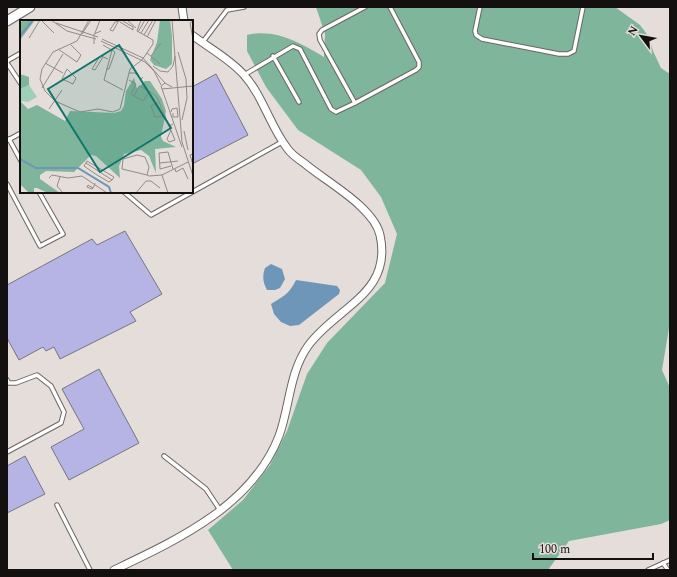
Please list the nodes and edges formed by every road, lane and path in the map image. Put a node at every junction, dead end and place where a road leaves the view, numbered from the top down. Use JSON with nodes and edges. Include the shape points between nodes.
{"nodes":[{"id":1,"x":30,"y":7,"type":"edge"},
{"id":2,"x":182,"y":7,"type":"edge"},
{"id":3,"x":244,"y":7,"type":"edge"},
{"id":4,"x":365,"y":7,"type":"edge"},
{"id":5,"x":390,"y":7,"type":"edge"},
{"id":6,"x":480,"y":7,"type":"edge"},
{"id":7,"x":583,"y":7,"type":"edge"},
{"id":8,"x":184,"y":20,"type":"edge"},
{"id":9,"x":7,"y":21,"type":"edge"},
{"id":10,"x":193,"y":36,"type":"edge"},
{"id":11,"x":202,"y":43,"type":"junction"},
{"id":12,"x":20,"y":54,"type":"edge"},
{"id":13,"x":273,"y":56,"type":"junction"},
{"id":14,"x":7,"y":62,"type":"edge"},
{"id":15,"x":244,"y":75,"type":"junction"},
{"id":16,"x":20,"y":82,"type":"edge"},
{"id":17,"x":299,"y":102,"type":"dead end"},
{"id":18,"x":355,"y":103,"type":"junction"},
{"id":19,"x":20,"y":134,"type":"edge"},
{"id":20,"x":8,"y":140,"type":"edge"},
{"id":21,"x":284,"y":142,"type":"junction"},
{"id":22,"x":20,"y":159,"type":"edge"},
{"id":23,"x":7,"y":184,"type":"edge"},
{"id":24,"x":193,"y":192,"type":"edge"},
{"id":25,"x":40,"y":193,"type":"edge"},
{"id":26,"x":125,"y":193,"type":"edge"},
{"id":27,"x":191,"y":193,"type":"edge"},
{"id":28,"x":7,"y":380,"type":"edge"},
{"id":29,"x":7,"y":452,"type":"edge"},
{"id":30,"x":164,"y":456,"type":"dead end"},
{"id":31,"x":57,"y":505,"type":"dead end"},
{"id":32,"x":220,"y":510,"type":"junction"},
{"id":33,"x":670,"y":560,"type":"edge"},
{"id":34,"x":663,"y":563,"type":"junction"},
{"id":35,"x":90,"y":570,"type":"edge"},
{"id":36,"x":114,"y":570,"type":"edge"},
{"id":37,"x":648,"y":570,"type":"edge"},
{"id":38,"x":668,"y":570,"type":"edge"}],
"edges":[{"from":1,"to":9,"type":"street"},
{"from":2,"to":8,"type":"street"},
{"from":3,"to":11,"type":"lane","via":[[227,10]]},
{"from":4,"to":18,"type":"lane","via":[[319,34]]},
{"from":5,"to":18,"type":"lane","via":[[419,62],[419,67]]},
{"from":6,"to":7,"type":"lane","via":[[475,30],[476,35],[482,39],[559,54],[574,51]]},
{"from":10,"to":11,"type":"street"},
{"from":11,"to":15,"type":"street"},
{"from":12,"to":14,"type":"lane"},
{"from":13,"to":15,"type":"lane"},
{"from":13,"to":17,"type":"lane"},
{"from":13,"to":18,"type":"lane","via":[[289,47],[300,49],[331,110],[336,112]]},
{"from":14,"to":16,"type":"lane"},
{"from":15,"to":21,"type":"street"},
{"from":19,"to":20,"type":"lane"},
{"from":20,"to":22,"type":"lane"},
{"from":21,"to":24,"type":"lane"},
{"from":21,"to":32,"type":"street","via":[[287,149],[373,220],[380,232],[382,264],[375,281],[363,296],[326,326],[309,344],[292,377],[279,435],[269,456],[235,499]]},
{"from":23,"to":25,"type":"lane","via":[[40,246],[63,234]]},
{"from":26,"to":27,"type":"lane","via":[[151,215]]},
{"from":28,"to":29,"type":"lane","via":[[9,383],[16,383],[37,375],[50,386],[64,412],[61,423]]},
{"from":30,"to":32,"type":"lane","via":[[206,489]]},
{"from":31,"to":35,"type":"lane"},
{"from":32,"to":36,"type":"street","via":[[156,550]]},
{"from":33,"to":34,"type":"lane"},
{"from":34,"to":37,"type":"lane"},
{"from":34,"to":38,"type":"lane"}]}
